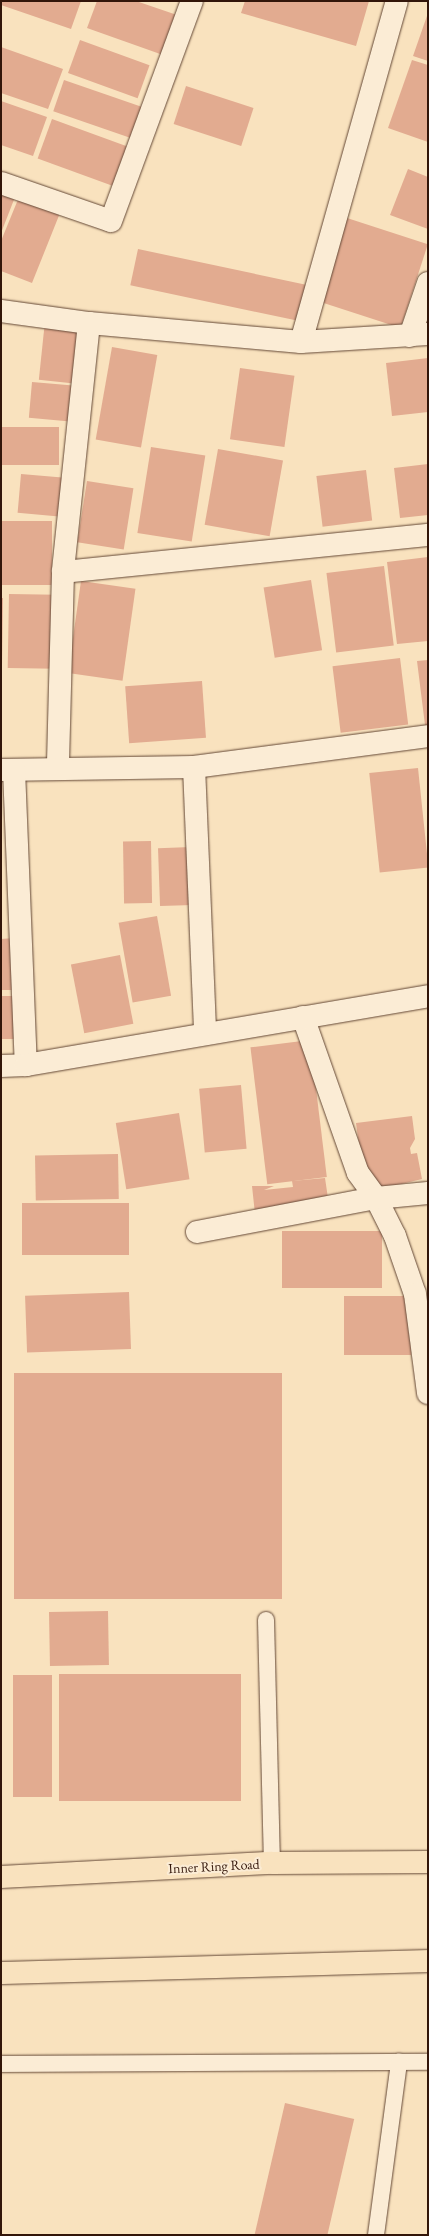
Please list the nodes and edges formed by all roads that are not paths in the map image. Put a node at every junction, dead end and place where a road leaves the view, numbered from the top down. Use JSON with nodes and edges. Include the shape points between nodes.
{"nodes":[{"id":1,"x":192,"y":1,"type":"edge"},
{"id":2,"x":397,"y":1,"type":"edge"},
{"id":3,"x":1,"y":183,"type":"edge"},
{"id":4,"x":428,"y":283,"type":"edge"},
{"id":5,"x":1,"y":311,"type":"edge"},
{"id":6,"x":90,"y":323,"type":"junction"},
{"id":7,"x":419,"y":335,"type":"edge"},
{"id":8,"x":301,"y":342,"type":"junction"},
{"id":9,"x":428,"y":535,"type":"edge"},
{"id":10,"x":63,"y":572,"type":"junction"},
{"id":11,"x":428,"y":736,"type":"edge"},
{"id":12,"x":58,"y":767,"type":"junction"},
{"id":13,"x":194,"y":767,"type":"junction"},
{"id":14,"x":8,"y":770,"type":"edge"},
{"id":15,"x":9,"y":844,"type":"edge"},
{"id":16,"x":428,"y":996,"type":"edge"},
{"id":17,"x":303,"y":1018,"type":"junction"},
{"id":18,"x":205,"y":1034,"type":"junction"},
{"id":19,"x":26,"y":1065,"type":"junction"},
{"id":20,"x":1,"y":1066,"type":"edge"},
{"id":21,"x":428,"y":1193,"type":"edge"},
{"id":22,"x":376,"y":1198,"type":"junction"},
{"id":23,"x":197,"y":1232,"type":"dead end"},
{"id":24,"x":422,"y":1293,"type":"edge"},
{"id":25,"x":428,"y":1393,"type":"edge"},
{"id":26,"x":266,"y":1620,"type":"dead end"},
{"id":27,"x":428,"y":1862,"type":"edge"},
{"id":28,"x":272,"y":1863,"type":"junction"},
{"id":29,"x":1,"y":1877,"type":"edge"},
{"id":30,"x":428,"y":1961,"type":"edge"},
{"id":31,"x":1,"y":1973,"type":"edge"},
{"id":32,"x":399,"y":2062,"type":"junction"},
{"id":33,"x":428,"y":2062,"type":"edge"},
{"id":34,"x":1,"y":2064,"type":"edge"},
{"id":35,"x":376,"y":2235,"type":"edge"}],
"edges":[{"from":1,"to":3,"type":"street","via":[[111,221]]},
{"from":2,"to":8,"type":"street"},
{"from":4,"to":7,"type":"street"},
{"from":5,"to":6,"type":"street"},
{"from":6,"to":8,"type":"street"},
{"from":6,"to":10,"type":"street"},
{"from":7,"to":8,"type":"street"},
{"from":9,"to":10,"type":"street"},
{"from":10,"to":12,"type":"street"},
{"from":11,"to":13,"type":"street"},
{"from":12,"to":13,"type":"street"},
{"from":12,"to":14,"type":"street"},
{"from":13,"to":18,"type":"street"},
{"from":14,"to":15,"type":"street"},
{"from":15,"to":19,"type":"street"},
{"from":16,"to":17,"type":"street"},
{"from":17,"to":18,"type":"street"},
{"from":17,"to":22,"type":"street","via":[[358,1173]]},
{"from":18,"to":19,"type":"street"},
{"from":19,"to":20,"type":"street"},
{"from":21,"to":22,"type":"street"},
{"from":22,"to":23,"type":"street"},
{"from":22,"to":24,"type":"street"},
{"from":24,"to":25,"type":"street"},
{"from":26,"to":28,"type":"lane"},
{"from":27,"to":28,"type":"highway","name":"Inner Ring Road"},
{"from":28,"to":29,"type":"highway","name":"Inner Ring Road"},
{"from":30,"to":31,"type":"highway"},
{"from":32,"to":33,"type":"lane"},
{"from":32,"to":34,"type":"lane"},
{"from":32,"to":35,"type":"lane"}]}
